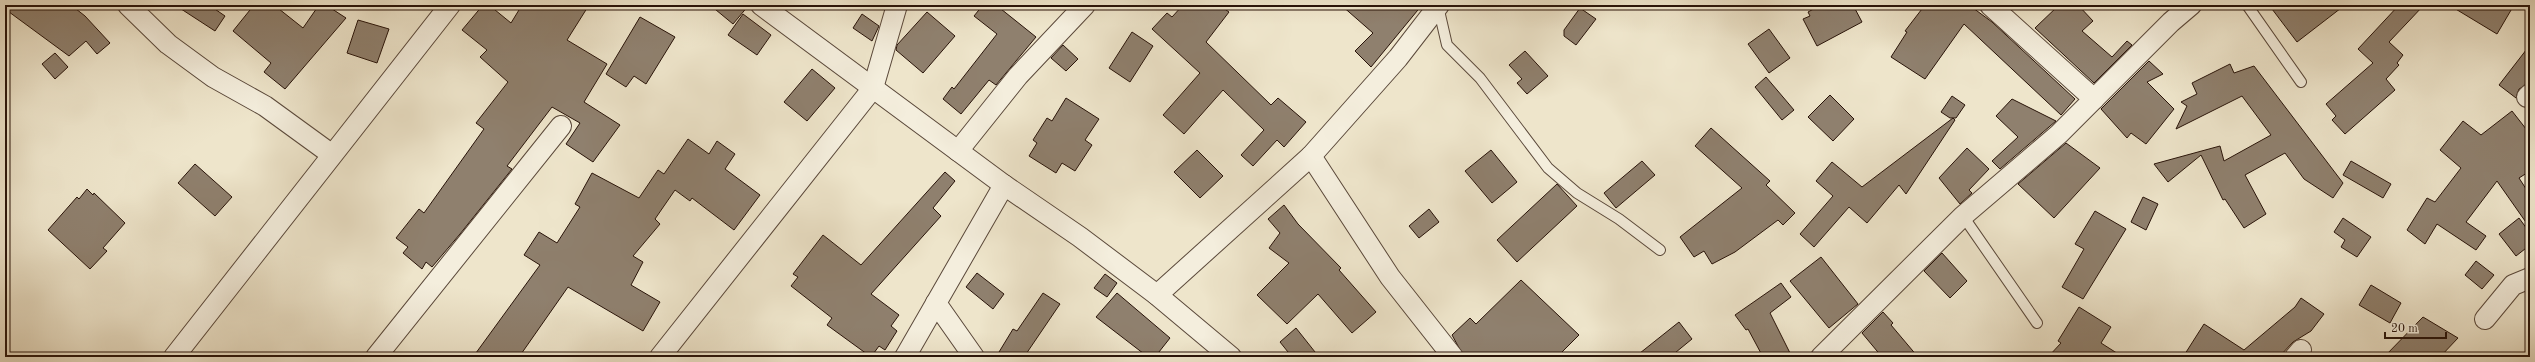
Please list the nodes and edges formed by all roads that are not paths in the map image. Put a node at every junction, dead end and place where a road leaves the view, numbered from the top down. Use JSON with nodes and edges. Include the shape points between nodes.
{"nodes":[{"id":1,"x":128,"y":5,"type":"edge"},
{"id":2,"x":450,"y":5,"type":"edge"},
{"id":3,"x":761,"y":5,"type":"edge"},
{"id":4,"x":897,"y":5,"type":"edge"},
{"id":5,"x":1085,"y":5,"type":"edge"},
{"id":6,"x":1438,"y":5,"type":"edge"},
{"id":7,"x":1990,"y":5,"type":"edge"},
{"id":8,"x":2191,"y":5,"type":"edge"},
{"id":9,"x":2247,"y":5,"type":"edge"},
{"id":10,"x":2169,"y":13,"type":"edge"},
{"id":11,"x":2301,"y":82,"type":"dead end"},
{"id":12,"x":873,"y":88,"type":"junction"},
{"id":13,"x":2094,"y":99,"type":"junction"},
{"id":14,"x":561,"y":126,"type":"dead end"},
{"id":15,"x":958,"y":151,"type":"junction"},
{"id":16,"x":331,"y":154,"type":"junction"},
{"id":17,"x":1311,"y":156,"type":"junction"},
{"id":18,"x":1004,"y":185,"type":"junction"},
{"id":19,"x":1963,"y":216,"type":"junction"},
{"id":20,"x":1660,"y":250,"type":"dead end"},
{"id":21,"x":2530,"y":278,"type":"edge"},
{"id":22,"x":1157,"y":295,"type":"junction"},
{"id":23,"x":936,"y":303,"type":"junction"},
{"id":24,"x":2485,"y":319,"type":"dead end"},
{"id":25,"x":2037,"y":323,"type":"dead end"},
{"id":26,"x":174,"y":357,"type":"edge"},
{"id":27,"x":376,"y":357,"type":"edge"},
{"id":28,"x":660,"y":357,"type":"edge"},
{"id":29,"x":905,"y":357,"type":"edge"},
{"id":30,"x":974,"y":357,"type":"edge"},
{"id":31,"x":1231,"y":357,"type":"edge"},
{"id":32,"x":1454,"y":357,"type":"edge"},
{"id":33,"x":1821,"y":357,"type":"edge"}],
"edges":[{"from":1,"to":16,"type":"street","via":[[173,48],[213,77],[265,106]]},
{"from":2,"to":16,"type":"street"},
{"from":3,"to":12,"type":"street"},
{"from":4,"to":12,"type":"street"},
{"from":5,"to":15,"type":"street","via":[[1018,76]]},
{"from":6,"to":17,"type":"street","via":[[1398,58]]},
{"from":6,"to":20,"type":"lane","via":[[1447,45],[1480,78],[1548,168],[1577,193],[1619,219]]},
{"from":7,"to":13,"type":"street"},
{"from":8,"to":10,"type":"street"},
{"from":9,"to":11,"type":"lane"},
{"from":10,"to":13,"type":"street"},
{"from":12,"to":15,"type":"street"},
{"from":12,"to":28,"type":"street"},
{"from":13,"to":19,"type":"street","via":[[2059,134]]},
{"from":14,"to":27,"type":"street"},
{"from":15,"to":18,"type":"street"},
{"from":16,"to":26,"type":"street","via":[[299,199]]},
{"from":17,"to":22,"type":"street"},
{"from":17,"to":32,"type":"street","via":[[1390,278]]},
{"from":18,"to":22,"type":"street"},
{"from":18,"to":23,"type":"street"},
{"from":19,"to":25,"type":"lane"},
{"from":19,"to":33,"type":"street"},
{"from":21,"to":24,"type":"street","via":[[2513,285]]},
{"from":22,"to":31,"type":"street"},
{"from":23,"to":29,"type":"street"},
{"from":23,"to":30,"type":"street"}]}
